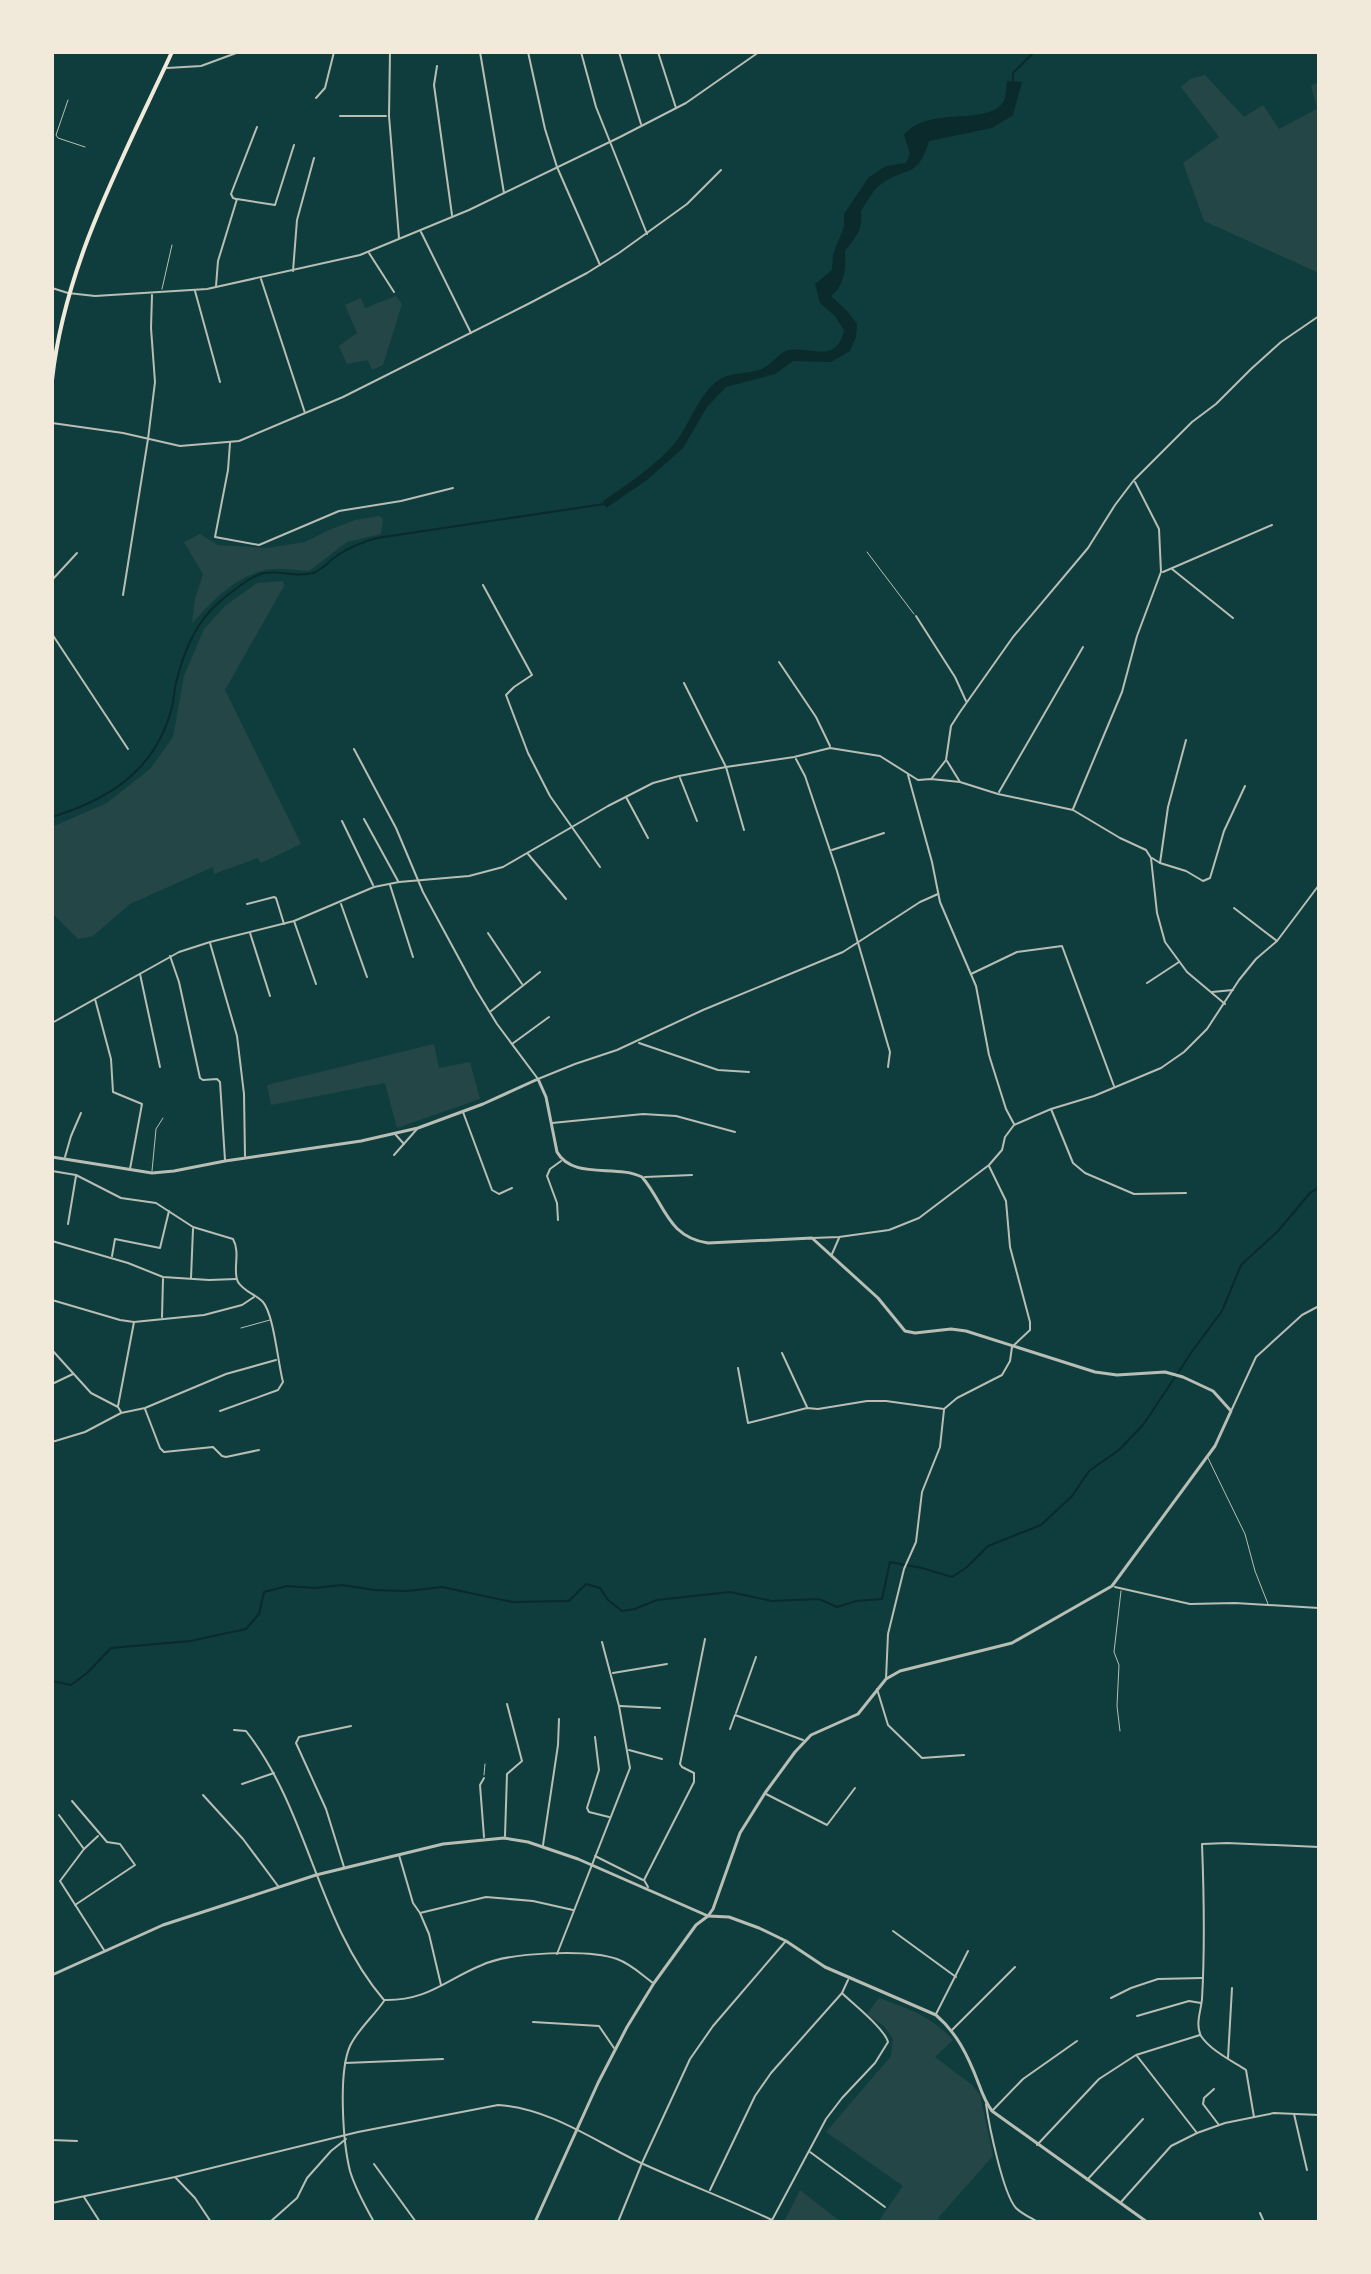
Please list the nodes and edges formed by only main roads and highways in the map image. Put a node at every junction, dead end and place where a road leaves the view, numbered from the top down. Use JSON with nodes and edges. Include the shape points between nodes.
{"nodes":[{"id":1,"x":172,"y":52,"type":"edge"},
{"id":2,"x":52,"y":380,"type":"edge"}],
"edges":[{"from":1,"to":2,"type":"main road","via":[[88,238],[68,293]]}]}
